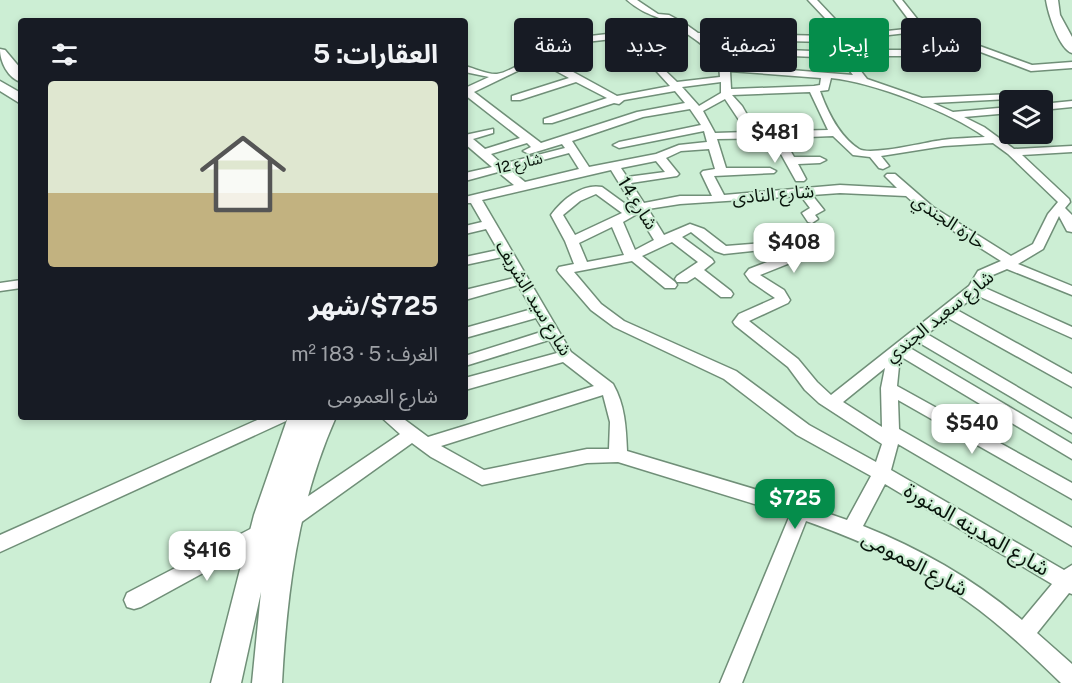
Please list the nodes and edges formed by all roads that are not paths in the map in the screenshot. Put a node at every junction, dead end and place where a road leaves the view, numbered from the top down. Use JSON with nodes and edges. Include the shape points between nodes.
{"nodes":[{"id":1,"x":631,"y":0,"type":"edge"},
{"id":2,"x":812,"y":0,"type":"edge"},
{"id":3,"x":898,"y":0,"type":"edge"},
{"id":4,"x":1052,"y":0,"type":"edge"},
{"id":5,"x":660,"y":6,"type":"dead end"},
{"id":6,"x":666,"y":17,"type":"joint"},
{"id":7,"x":829,"y":18,"type":"edge"},
{"id":8,"x":913,"y":18,"type":"edge"},
{"id":9,"x":688,"y":29,"type":"edge"},
{"id":10,"x":698,"y":36,"type":"edge"},
{"id":11,"x":1072,"y":49,"type":"edge"},
{"id":12,"x":981,"y":50,"type":"edge"},
{"id":13,"x":0,"y":53,"type":"edge"},
{"id":14,"x":1072,"y":65,"type":"edge"},
{"id":15,"x":514,"y":69,"type":"edge"},
{"id":16,"x":468,"y":70,"type":"edge"},
{"id":17,"x":566,"y":72,"type":"edge"},
{"id":18,"x":663,"y":72,"type":"edge"},
{"id":19,"x":857,"y":72,"type":"edge"},
{"id":20,"x":18,"y":74,"type":"edge"},
{"id":21,"x":725,"y":74,"type":"junction"},
{"id":22,"x":826,"y":75,"type":"junction"},
{"id":23,"x":499,"y":77,"type":"junction"},
{"id":24,"x":577,"y":78,"type":"junction"},
{"id":25,"x":863,"y":81,"type":"junction"},
{"id":26,"x":0,"y":85,"type":"edge"},
{"id":27,"x":676,"y":86,"type":"junction"},
{"id":28,"x":814,"y":89,"type":"junction"},
{"id":29,"x":468,"y":91,"type":"edge"},
{"id":30,"x":726,"y":93,"type":"junction"},
{"id":31,"x":468,"y":94,"type":"edge"},
{"id":32,"x":999,"y":96,"type":"edge"},
{"id":33,"x":18,"y":98,"type":"edge"},
{"id":34,"x":516,"y":98,"type":"dead end"},
{"id":35,"x":615,"y":99,"type":"junction"},
{"id":36,"x":919,"y":100,"type":"junction"},
{"id":37,"x":1072,"y":104,"type":"edge"},
{"id":38,"x":1053,"y":106,"type":"edge"},
{"id":39,"x":695,"y":108,"type":"junction"},
{"id":40,"x":999,"y":111,"type":"edge"},
{"id":41,"x":641,"y":114,"type":"junction"},
{"id":42,"x":953,"y":115,"type":"junction"},
{"id":43,"x":548,"y":121,"type":"dead end"},
{"id":44,"x":489,"y":131,"type":"dead end"},
{"id":45,"x":835,"y":133,"type":"junction"},
{"id":46,"x":754,"y":135,"type":"junction"},
{"id":47,"x":776,"y":135,"type":"junction"},
{"id":48,"x":711,"y":136,"type":"junction"},
{"id":49,"x":468,"y":137,"type":"edge"},
{"id":50,"x":528,"y":139,"type":"junction"},
{"id":51,"x":565,"y":139,"type":"junction"},
{"id":52,"x":996,"y":140,"type":"junction"},
{"id":53,"x":468,"y":141,"type":"edge"},
{"id":54,"x":619,"y":145,"type":"dead end"},
{"id":55,"x":573,"y":149,"type":"junction"},
{"id":56,"x":1072,"y":149,"type":"edge"},
{"id":57,"x":1012,"y":152,"type":"junction"},
{"id":58,"x":482,"y":153,"type":"junction"},
{"id":59,"x":873,"y":154,"type":"junction"},
{"id":60,"x":468,"y":156,"type":"edge"},
{"id":61,"x":659,"y":157,"type":"junction"},
{"id":62,"x":820,"y":160,"type":"dead end"},
{"id":63,"x":790,"y":161,"type":"junction"},
{"id":64,"x":614,"y":165,"type":"junction"},
{"id":65,"x":499,"y":167,"type":"junction"},
{"id":66,"x":586,"y":171,"type":"junction"},
{"id":67,"x":723,"y":171,"type":"junction"},
{"id":68,"x":770,"y":171,"type":"dead end"},
{"id":69,"x":468,"y":176,"type":"edge"},
{"id":70,"x":624,"y":181,"type":"junction"},
{"id":71,"x":802,"y":186,"type":"junction"},
{"id":72,"x":523,"y":187,"type":"junction"},
{"id":73,"x":907,"y":192,"type":"junction"},
{"id":74,"x":720,"y":199,"type":"junction"},
{"id":75,"x":470,"y":200,"type":"edge"},
{"id":76,"x":1067,"y":205,"type":"edge"},
{"id":77,"x":639,"y":207,"type":"junction"},
{"id":78,"x":812,"y":219,"type":"dead end"},
{"id":79,"x":616,"y":220,"type":"junction"},
{"id":80,"x":489,"y":224,"type":"junction"},
{"id":81,"x":1072,"y":228,"type":"edge"},
{"id":82,"x":468,"y":229,"type":"edge"},
{"id":83,"x":667,"y":239,"type":"junction"},
{"id":84,"x":572,"y":241,"type":"junction"},
{"id":85,"x":782,"y":244,"type":"dead end"},
{"id":86,"x":506,"y":252,"type":"junction"},
{"id":87,"x":800,"y":254,"type":"dead end"},
{"id":88,"x":632,"y":257,"type":"junction"},
{"id":89,"x":468,"y":260,"type":"edge"},
{"id":90,"x":1009,"y":263,"type":"junction"},
{"id":91,"x":582,"y":267,"type":"junction"},
{"id":92,"x":696,"y":271,"type":"junction"},
{"id":93,"x":521,"y":280,"type":"junction"},
{"id":94,"x":18,"y":284,"type":"edge"},
{"id":95,"x":0,"y":287,"type":"edge"},
{"id":96,"x":975,"y":289,"type":"junction"},
{"id":97,"x":1072,"y":291,"type":"edge"},
{"id":98,"x":468,"y":294,"type":"edge"},
{"id":99,"x":726,"y":294,"type":"dead end"},
{"id":100,"x":947,"y":311,"type":"junction"},
{"id":101,"x":539,"y":312,"type":"junction"},
{"id":102,"x":468,"y":332,"type":"edge"},
{"id":103,"x":1072,"y":333,"type":"edge"},
{"id":104,"x":552,"y":334,"type":"junction"},
{"id":105,"x":917,"y":334,"type":"junction"},
{"id":106,"x":895,"y":352,"type":"junction"},
{"id":107,"x":566,"y":356,"type":"junction"},
{"id":108,"x":468,"y":360,"type":"edge"},
{"id":109,"x":1072,"y":381,"type":"edge"},
{"id":110,"x":468,"y":383,"type":"edge"},
{"id":111,"x":607,"y":388,"type":"junction"},
{"id":112,"x":889,"y":388,"type":"junction"},
{"id":113,"x":831,"y":403,"type":"junction"},
{"id":114,"x":273,"y":420,"type":"edge"},
{"id":115,"x":299,"y":420,"type":"edge"},
{"id":116,"x":323,"y":420,"type":"edge"},
{"id":117,"x":393,"y":420,"type":"edge"},
{"id":118,"x":1072,"y":427,"type":"edge"},
{"id":119,"x":891,"y":436,"type":"junction"},
{"id":120,"x":419,"y":439,"type":"junction"},
{"id":121,"x":1072,"y":452,"type":"edge"},
{"id":122,"x":618,"y":455,"type":"junction"},
{"id":123,"x":881,"y":472,"type":"junction"},
{"id":124,"x":1072,"y":492,"type":"edge"},
{"id":125,"x":800,"y":513,"type":"junction"},
{"id":126,"x":289,"y":520,"type":"junction"},
{"id":127,"x":852,"y":530,"type":"junction"},
{"id":128,"x":262,"y":531,"type":"junction"},
{"id":129,"x":1072,"y":538,"type":"edge"},
{"id":130,"x":0,"y":544,"type":"edge"},
{"id":131,"x":1070,"y":580,"type":"edge"},
{"id":132,"x":134,"y":600,"type":"dead end"},
{"id":133,"x":1024,"y":634,"type":"junction"},
{"id":134,"x":1072,"y":679,"type":"edge"},
{"id":135,"x":226,"y":683,"type":"edge"},
{"id":136,"x":267,"y":683,"type":"edge"},
{"id":137,"x":731,"y":683,"type":"edge"}],
"edges":[{"from":1,"to":6,"type":"street","via":[[656,16]]},
{"from":2,"to":7,"type":"street"},
{"from":3,"to":8,"type":"street"},
{"from":4,"to":11,"type":"street","via":[[1058,24]]},
{"from":5,"to":6,"type":"street","via":[[669,12]]},
{"from":9,"to":10,"type":"street"},
{"from":12,"to":14,"type":"street","via":[[1031,68]]},
{"from":13,"to":20,"type":"street"},
{"from":15,"to":23,"type":"street"},
{"from":16,"to":23,"type":"street"},
{"from":17,"to":24,"type":"street"},
{"from":18,"to":27,"type":"street"},
{"from":19,"to":25,"type":"street"},
{"from":21,"to":22,"type":"street"},
{"from":21,"to":27,"type":"street"},
{"from":21,"to":30,"type":"street"},
{"from":22,"to":25,"type":"street"},
{"from":22,"to":28,"type":"street","via":[[824,88]]},
{"from":23,"to":29,"type":"street"},
{"from":24,"to":34,"type":"street"},
{"from":24,"to":35,"type":"street"},
{"from":25,"to":36,"type":"street"},
{"from":26,"to":33,"type":"street"},
{"from":27,"to":35,"type":"street"},
{"from":27,"to":39,"type":"street"},
{"from":28,"to":30,"type":"street"},
{"from":28,"to":45,"type":"street"},
{"from":30,"to":39,"type":"street","via":[[714,103]]},
{"from":30,"to":46,"type":"street"},
{"from":31,"to":50,"type":"street"},
{"from":32,"to":36,"type":"street"},
{"from":35,"to":41,"type":"street"},
{"from":35,"to":43,"type":"street"},
{"from":36,"to":42,"type":"street"},
{"from":37,"to":38,"type":"street"},
{"from":39,"to":41,"type":"street"},
{"from":39,"to":48,"type":"street"},
{"from":40,"to":42,"type":"street"},
{"from":41,"to":51,"type":"street"},
{"from":42,"to":52,"type":"street"},
{"from":44,"to":49,"type":"street"},
{"from":45,"to":47,"type":"street","via":[[807,138]]},
{"from":45,"to":59,"type":"street","via":[[856,153]]},
{"from":46,"to":47,"type":"street"},
{"from":46,"to":48,"type":"street"},
{"from":47,"to":63,"type":"street"},
{"from":48,"to":54,"type":"street"},
{"from":48,"to":61,"type":"street"},
{"from":48,"to":67,"type":"street"},
{"from":50,"to":51,"type":"street","via":[[534,149]]},
{"from":50,"to":58,"type":"street"},
{"from":51,"to":55,"type":"street"},
{"from":52,"to":57,"type":"street"},
{"from":52,"to":59,"type":"street"},
{"from":53,"to":58,"type":"street"},
{"from":55,"to":65,"type":"street","name":"شارع 12"},
{"from":55,"to":66,"type":"street"},
{"from":56,"to":57,"type":"street"},
{"from":57,"to":76,"type":"street"},
{"from":58,"to":60,"type":"street"},
{"from":58,"to":65,"type":"street"},
{"from":59,"to":73,"type":"street","name":"حارة الجندي"},
{"from":61,"to":64,"type":"street"},
{"from":61,"to":70,"type":"street","via":[[673,174]]},
{"from":62,"to":63,"type":"street"},
{"from":63,"to":71,"type":"street"},
{"from":64,"to":66,"type":"street"},
{"from":64,"to":70,"type":"street","name":"شارع 14"},
{"from":65,"to":69,"type":"street","name":"شارع 12"},
{"from":65,"to":72,"type":"street"},
{"from":66,"to":72,"type":"street"},
{"from":67,"to":68,"type":"street"},
{"from":67,"to":74,"type":"street","via":[[707,173]]},
{"from":70,"to":77,"type":"street","name":"شارع 14"},
{"from":71,"to":73,"type":"street","name":"شارع النادى","via":[[834,194]]},
{"from":71,"to":74,"type":"street","name":"شارع النادى"},
{"from":71,"to":78,"type":"street","via":[[818,210],[808,213]]},
{"from":72,"to":75,"type":"street"},
{"from":73,"to":90,"type":"street","name":"حارة الجندي"},
{"from":74,"to":77,"type":"street","name":"شارع النادى"},
{"from":75,"to":80,"type":"street","name":"شارع سيد الشريف"},
{"from":76,"to":81,"type":"street","via":[[1066,215]]},
{"from":76,"to":90,"type":"street","name":"شارع سعيد الجندي","via":[[1038,246]]},
{"from":77,"to":83,"type":"street","name":"شارع 14"},
{"from":79,"to":84,"type":"street"},
{"from":79,"to":84,"type":"street","via":[[631,214],[598,190],[588,192],[557,215]]},
{"from":79,"to":88,"type":"street"},
{"from":80,"to":82,"type":"street"},
{"from":80,"to":86,"type":"street","name":"شارع سيد الشريف"},
{"from":83,"to":85,"type":"street","via":[[697,228],[723,250]]},
{"from":83,"to":88,"type":"street"},
{"from":83,"to":92,"type":"street","name":"شارع 14","via":[[706,262]]},
{"from":84,"to":91,"type":"street"},
{"from":86,"to":89,"type":"street"},
{"from":86,"to":93,"type":"street","name":"شارع سيد الشريف"},
{"from":87,"to":113,"type":"street","via":[[752,274],[783,300],[740,322],[793,363]]},
{"from":88,"to":91,"type":"street"},
{"from":88,"to":92,"type":"street","via":[[676,282]]},
{"from":90,"to":96,"type":"street","name":"شارع سعيد الجندي","via":[[984,274]]},
{"from":90,"to":97,"type":"street","name":"حارة الجندي"},
{"from":91,"to":123,"type":"street","name":"شارع المدينه المنورة","via":[[564,270],[596,307],[619,324],[730,375],[789,421]]},
{"from":92,"to":99,"type":"street"},
{"from":93,"to":98,"type":"street"},
{"from":93,"to":101,"type":"street","name":"شارع سيد الشريف"},
{"from":94,"to":95,"type":"street"},
{"from":96,"to":100,"type":"street","name":"شارع سعيد الجندي"},
{"from":96,"to":103,"type":"street"},
{"from":100,"to":105,"type":"street","name":"شارع سعيد الجندي"},
{"from":100,"to":109,"type":"street"},
{"from":101,"to":102,"type":"street"},
{"from":101,"to":104,"type":"street","name":"شارع سيد الشريف"},
{"from":104,"to":107,"type":"street","name":"شارع سيد الشريف"},
{"from":104,"to":108,"type":"street"},
{"from":105,"to":106,"type":"street","name":"شارع سعيد الجندي"},
{"from":105,"to":118,"type":"street"},
{"from":106,"to":112,"type":"street"},
{"from":106,"to":113,"type":"street","name":"شارع سعيد الجندي"},
{"from":106,"to":121,"type":"street"},
{"from":107,"to":110,"type":"street"},
{"from":107,"to":111,"type":"street","name":"شارع سيد الشريف"},
{"from":111,"to":120,"type":"street"},
{"from":111,"to":122,"type":"street","via":[[616,406]]},
{"from":112,"to":119,"type":"street"},
{"from":112,"to":124,"type":"street"},
{"from":113,"to":119,"type":"street"},
{"from":114,"to":130,"type":"street"},
{"from":115,"to":128,"type":"street"},
{"from":116,"to":126,"type":"street"},
{"from":117,"to":120,"type":"street"},
{"from":119,"to":123,"type":"street"},
{"from":119,"to":129,"type":"street"},
{"from":120,"to":122,"type":"street","name":"شارع العمومى","via":[[477,477],[489,478],[587,456]]},
{"from":120,"to":126,"type":"street"},
{"from":122,"to":125,"type":"street","name":"شارع العمومى"},
{"from":123,"to":127,"type":"street"},
{"from":123,"to":131,"type":"street","name":"شارع المدينه المنورة"},
{"from":125,"to":127,"type":"street","name":"شارع العمومى"},
{"from":125,"to":137,"type":"street"},
{"from":126,"to":136,"type":"street","via":[[277,581]]},
{"from":127,"to":133,"type":"street","name":"شارع العمومى","via":[[938,571]]},
{"from":128,"to":132,"type":"street"},
{"from":128,"to":135,"type":"street"},
{"from":131,"to":133,"type":"street"},
{"from":133,"to":134,"type":"street","name":"شارع العمومى"}]}
